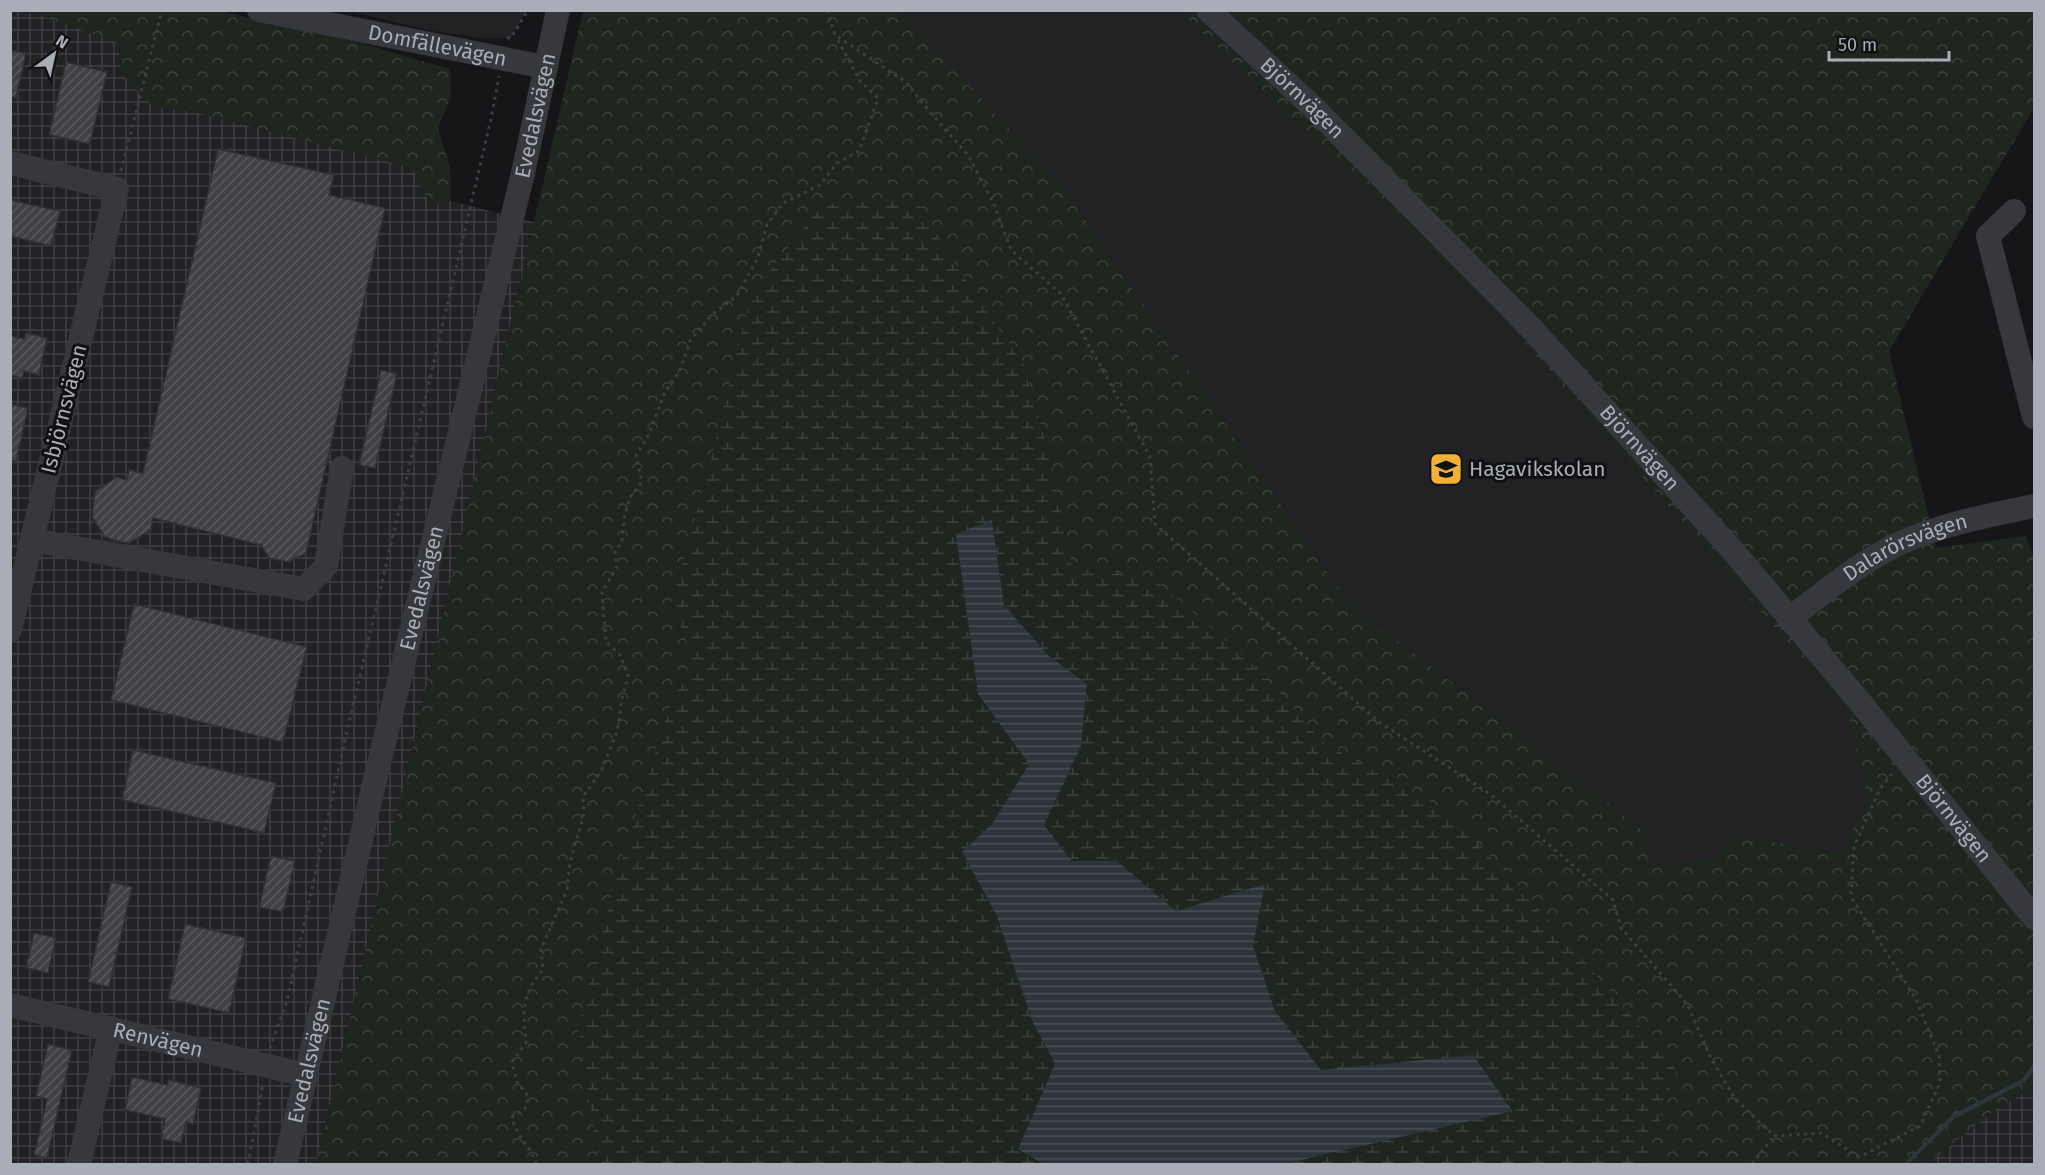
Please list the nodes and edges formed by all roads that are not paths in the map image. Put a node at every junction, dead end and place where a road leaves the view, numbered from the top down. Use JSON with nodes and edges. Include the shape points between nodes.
{"nodes":[{"id":1,"x":259,"y":10,"type":"edge"},
{"id":2,"x":558,"y":10,"type":"edge"},
{"id":3,"x":1208,"y":10,"type":"edge"},
{"id":4,"x":545,"y":67,"type":"junction"},
{"id":5,"x":10,"y":163,"type":"edge"},
{"id":6,"x":2014,"y":211,"type":"dead end"},
{"id":7,"x":2034,"y":417,"type":"edge"},
{"id":8,"x":342,"y":468,"type":"dead end"},
{"id":9,"x":2034,"y":506,"type":"edge"},
{"id":10,"x":32,"y":540,"type":"junction"},
{"id":11,"x":1789,"y":619,"type":"junction"},
{"id":12,"x":10,"y":630,"type":"edge"},
{"id":13,"x":2034,"y":918,"type":"edge"},
{"id":14,"x":10,"y":1005,"type":"edge"},
{"id":15,"x":111,"y":1028,"type":"junction"},
{"id":16,"x":306,"y":1075,"type":"junction"},
{"id":17,"x":79,"y":1164,"type":"edge"},
{"id":18,"x":285,"y":1164,"type":"edge"}],
"edges":[{"from":1,"to":4,"type":"street","name":"Domfällevägen"},
{"from":2,"to":4,"type":"street","name":"Evedalsvägen"},
{"from":3,"to":11,"type":"street","name":"Björnvägen","via":[[1315,109],[1531,328],[1734,552]]},
{"from":4,"to":16,"type":"street","name":"Evedalsvägen","via":[[523,173]]},
{"from":5,"to":10,"type":"street","name":"Isbjörnsvägen","via":[[117,189]]},
{"from":6,"to":7,"type":"street","via":[[1988,236]]},
{"from":8,"to":10,"type":"street","via":[[326,566],[304,589]]},
{"from":9,"to":11,"type":"street","name":"Dalarörsvägen","via":[[1941,528],[1897,545],[1859,567]]},
{"from":10,"to":12,"type":"street","name":"Isbjörnsvägen"},
{"from":11,"to":13,"type":"street","name":"Björnvägen"},
{"from":14,"to":15,"type":"street","name":"Renvägen"},
{"from":15,"to":16,"type":"street","name":"Renvägen"},
{"from":15,"to":17,"type":"street"},
{"from":16,"to":18,"type":"street","name":"Evedalsvägen"}]}
